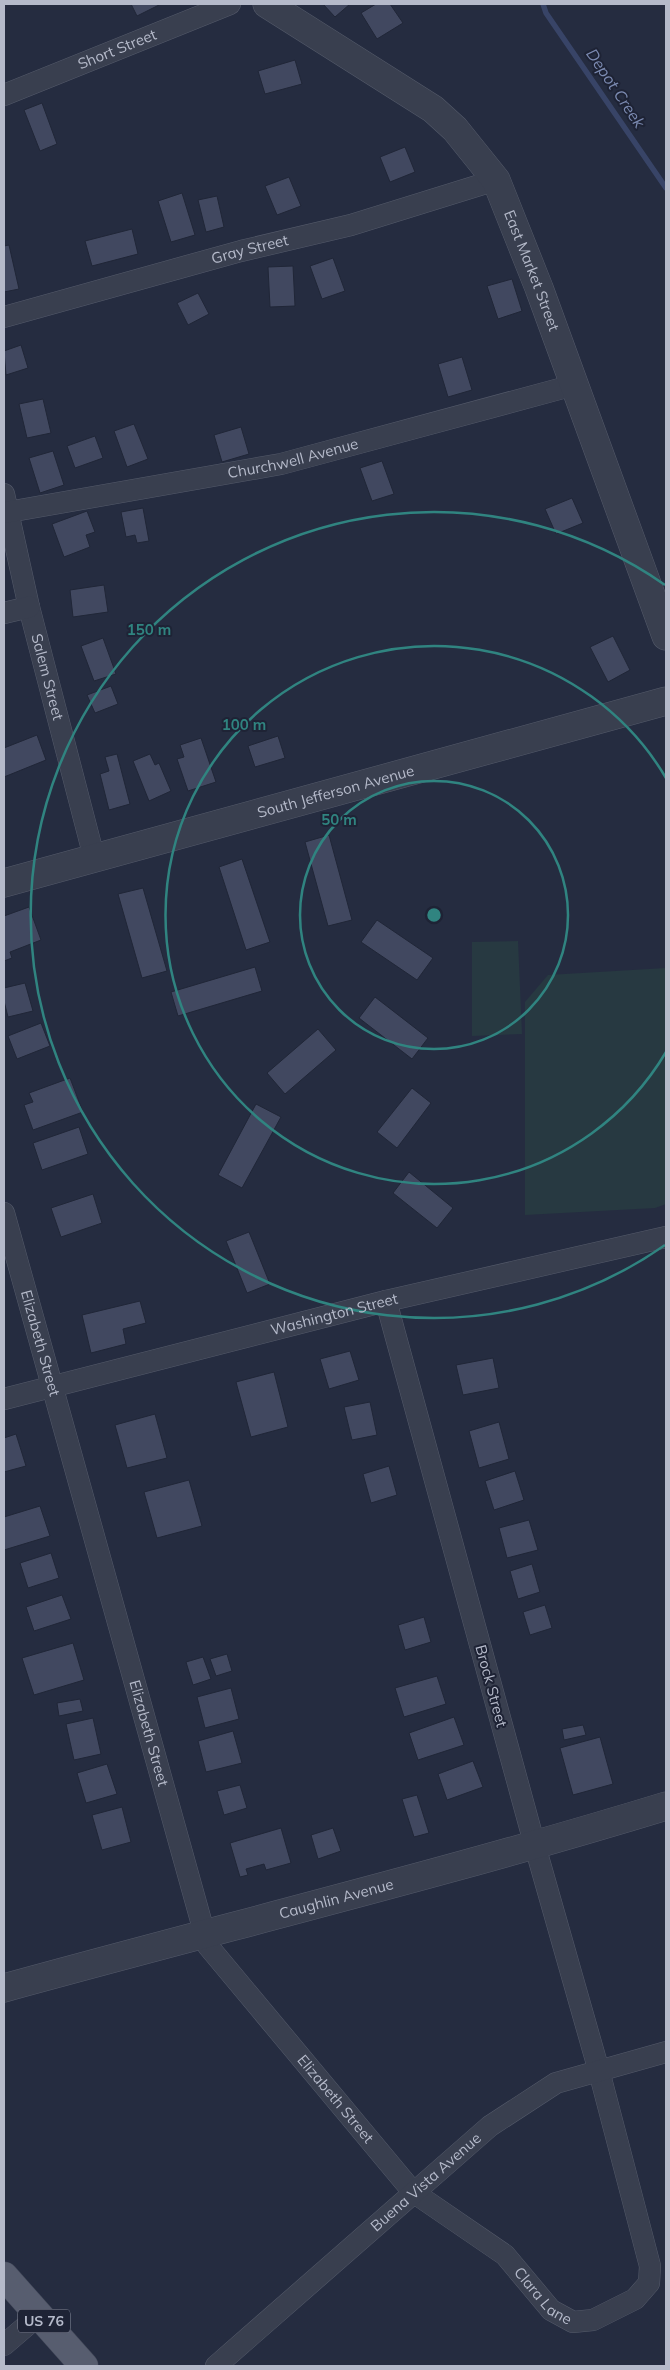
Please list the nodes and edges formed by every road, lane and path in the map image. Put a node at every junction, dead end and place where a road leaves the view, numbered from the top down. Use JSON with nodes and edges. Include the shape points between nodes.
{"nodes":[{"id":1,"x":230,"y":4,"type":"edge"},
{"id":2,"x":267,"y":4,"type":"edge"},
{"id":3,"x":4,"y":94,"type":"edge"},
{"id":4,"x":496,"y":180,"type":"junction"},
{"id":5,"x":4,"y":317,"type":"edge"},
{"id":6,"x":574,"y":384,"type":"junction"},
{"id":7,"x":6,"y":503,"type":"edge"},
{"id":8,"x":29,"y":607,"type":"junction"},
{"id":9,"x":4,"y":613,"type":"edge"},
{"id":10,"x":666,"y":636,"type":"edge"},
{"id":11,"x":666,"y":701,"type":"edge"},
{"id":12,"x":94,"y":858,"type":"junction"},
{"id":13,"x":4,"y":882,"type":"edge"},
{"id":14,"x":4,"y":1213,"type":"edge"},
{"id":15,"x":666,"y":1236,"type":"edge"},
{"id":16,"x":386,"y":1301,"type":"junction"},
{"id":17,"x":52,"y":1387,"type":"junction"},
{"id":18,"x":4,"y":1399,"type":"edge"},
{"id":19,"x":666,"y":1806,"type":"edge"},
{"id":20,"x":535,"y":1846,"type":"junction"},
{"id":21,"x":204,"y":1933,"type":"junction"},
{"id":22,"x":4,"y":1988,"type":"edge"},
{"id":23,"x":666,"y":2052,"type":"edge"},
{"id":24,"x":599,"y":2071,"type":"junction"},
{"id":25,"x":413,"y":2192,"type":"junction"},
{"id":26,"x":4,"y":2276,"type":"edge"},
{"id":27,"x":39,"y":2315,"type":"junction"},
{"id":28,"x":4,"y":2345,"type":"edge"},
{"id":29,"x":84,"y":2366,"type":"edge"},
{"id":30,"x":216,"y":2366,"type":"edge"}],
"edges":[{"from":1,"to":3,"type":"street","name":"Short Street"},
{"from":2,"to":4,"type":"street","name":"East Market Street","via":[[433,109],[455,129]]},
{"from":4,"to":5,"type":"street","name":"Gray Street","via":[[351,225],[241,251]]},
{"from":4,"to":6,"type":"street","name":"East Market Street"},
{"from":6,"to":7,"type":"street","name":"Churchwell Avenue","via":[[281,464]]},
{"from":6,"to":10,"type":"street","name":"East Market Street"},
{"from":7,"to":8,"type":"street","name":"Salem Street"},
{"from":8,"to":9,"type":"street"},
{"from":8,"to":12,"type":"street","name":"Salem Street"},
{"from":11,"to":12,"type":"street","name":"South Jefferson Avenue"},
{"from":12,"to":13,"type":"street","name":"South Jefferson Avenue"},
{"from":14,"to":17,"type":"street","name":"Elizabeth Street"},
{"from":15,"to":16,"type":"street","name":"Washington Street"},
{"from":16,"to":17,"type":"street","name":"Washington Street"},
{"from":16,"to":20,"type":"street","name":"Brock Street"},
{"from":17,"to":18,"type":"street","name":"Washington Street"},
{"from":17,"to":21,"type":"street","name":"Elizabeth Street"},
{"from":19,"to":20,"type":"street","name":"Caughlin Avenue"},
{"from":20,"to":21,"type":"street","name":"Caughlin Avenue"},
{"from":20,"to":24,"type":"street","name":"Brock Street"},
{"from":21,"to":22,"type":"street","name":"Caughlin Avenue"},
{"from":21,"to":25,"type":"street","name":"Elizabeth Street","via":[[208,1946]]},
{"from":23,"to":24,"type":"street","name":"Buena Vista Avenue"},
{"from":24,"to":25,"type":"street","name":"Buena Vista Avenue","via":[[556,2083],[499,2120]]},
{"from":24,"to":25,"type":"street","name":"Clara Lane","via":[[650,2266],[649,2283],[635,2299],[593,2320],[573,2322],[551,2310],[505,2256]]},
{"from":25,"to":30,"type":"street","name":"Buena Vista Avenue"},
{"from":26,"to":27,"type":"main road","number":"US 76"},
{"from":27,"to":28,"type":"street"},
{"from":27,"to":29,"type":"main road","number":"US 76"}]}
